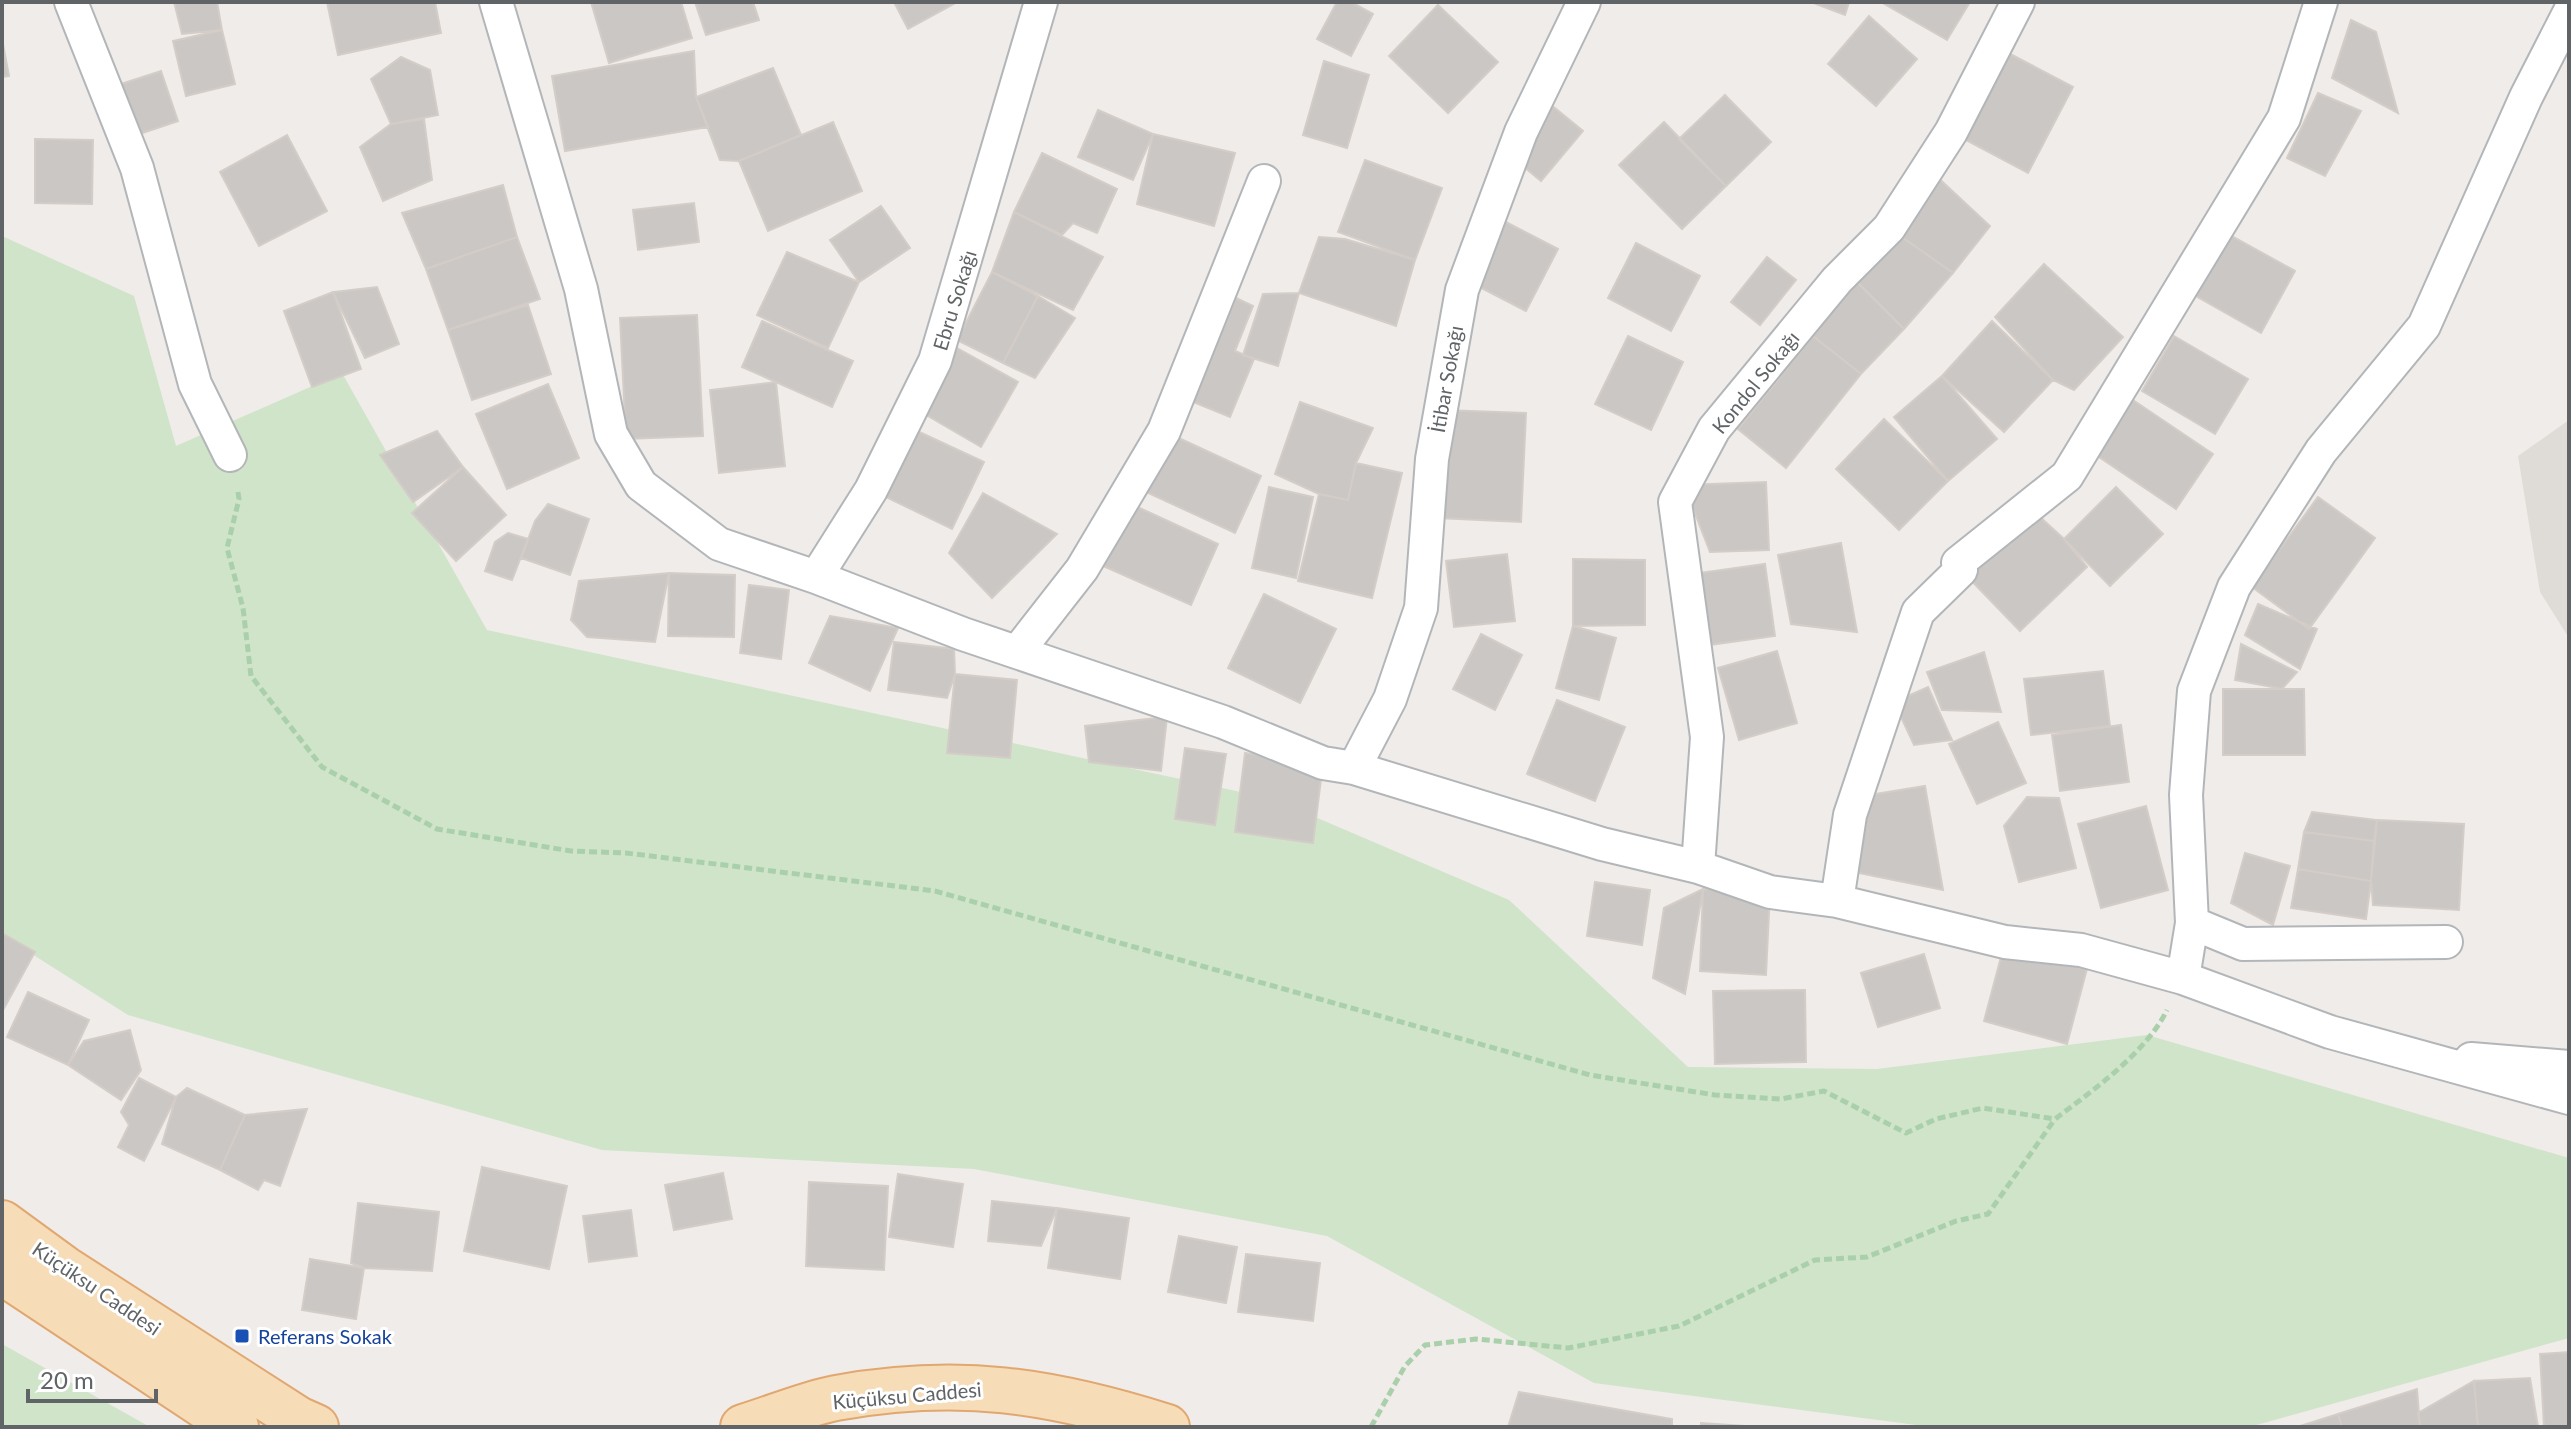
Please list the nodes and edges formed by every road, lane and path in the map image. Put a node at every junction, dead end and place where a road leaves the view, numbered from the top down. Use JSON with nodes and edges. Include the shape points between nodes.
{"nodes":[{"id":1,"x":71,"y":2,"type":"edge"},
{"id":2,"x":496,"y":2,"type":"edge"},
{"id":3,"x":1041,"y":2,"type":"edge"},
{"id":4,"x":1584,"y":2,"type":"edge"},
{"id":5,"x":2018,"y":2,"type":"edge"},
{"id":6,"x":2321,"y":2,"type":"edge"},
{"id":7,"x":2569,"y":13,"type":"edge"},
{"id":8,"x":1264,"y":181,"type":"dead end"},
{"id":9,"x":230,"y":455,"type":"joint"},
{"id":10,"x":816,"y":577,"type":"junction"},
{"id":11,"x":1018,"y":651,"type":"junction"},
{"id":12,"x":1354,"y":768,"type":"junction"},
{"id":13,"x":1698,"y":867,"type":"junction"},
{"id":14,"x":1837,"y":901,"type":"junction"},
{"id":15,"x":2192,"y":923,"type":"junction"},
{"id":16,"x":2446,"y":942,"type":"dead end"},
{"id":17,"x":2183,"y":978,"type":"junction"},
{"id":18,"x":2408,"y":1055,"type":"junction"},
{"id":19,"x":2569,"y":1067,"type":"edge"},
{"id":20,"x":2569,"y":1098,"type":"edge"},
{"id":21,"x":2055,"y":1119,"type":"junction"},
{"id":22,"x":2,"y":1223,"type":"edge"},
{"id":23,"x":2,"y":1272,"type":"edge"},
{"id":24,"x":236,"y":1427,"type":"edge"},
{"id":25,"x":316,"y":1427,"type":"edge"},
{"id":26,"x":743,"y":1427,"type":"edge"},
{"id":27,"x":1167,"y":1427,"type":"edge"},
{"id":28,"x":1371,"y":1427,"type":"edge"}],
"edges":[{"from":1,"to":9,"type":"street","via":[[137,168],[195,384]]},
{"from":2,"to":10,"type":"street","via":[[581,289],[611,434],[641,485],[719,544]]},
{"from":3,"to":10,"type":"street","name":"Ebru Sokağı","via":[[935,361],[871,490]]},
{"from":4,"to":12,"type":"street","name":"İtibar Sokağı","via":[[1521,132],[1462,290],[1432,459],[1421,608],[1390,699]]},
{"from":5,"to":13,"type":"street","name":"Kondol Sokağı","via":[[1951,132],[1889,228],[1837,280],[1714,429],[1675,502],[1707,737]]},
{"from":6,"to":14,"type":"street","via":[[2284,118],[2067,476],[1958,563],[1961,570],[1918,612],[1850,815]]},
{"from":7,"to":15,"type":"street","via":[[2424,326],[2321,451],[2234,587],[2194,691],[2186,795]]},
{"from":8,"to":11,"type":"street","via":[[1164,431],[1082,569]]},
{"from":9,"to":21,"type":"path","via":[[239,499],[227,548],[243,608],[251,676],[322,767],[437,829],[571,851],[626,853],[935,891],[1590,1075],[1715,1095],[1781,1099],[1824,1091],[1906,1133],[1936,1119],[1983,1108]]},
{"from":10,"to":11,"type":"street"},
{"from":11,"to":12,"type":"street","via":[[1223,722],[1323,763]]},
{"from":12,"to":13,"type":"street","via":[[1602,844]]},
{"from":13,"to":14,"type":"street","via":[[1770,892]]},
{"from":14,"to":17,"type":"street","via":[[2005,942],[2081,950]]},
{"from":15,"to":16,"type":"street","via":[[2243,944]]},
{"from":15,"to":17,"type":"street"},
{"from":17,"to":18,"type":"street"},
{"from":17,"to":21,"type":"path","via":[[2161,1023],[2106,1079]]},
{"from":18,"to":19,"type":"street"},
{"from":18,"to":20,"type":"street"},
{"from":21,"to":28,"type":"path","via":[[1988,1214],[1956,1221],[1867,1257],[1815,1260],[1679,1326],[1568,1348],[1476,1339],[1425,1345],[1405,1366]]},
{"from":22,"to":25,"type":"main road","name":"Küçüksu Caddesi","via":[[65,1269]]},
{"from":23,"to":24,"type":"main road","name":"Küçüksu Caddesi"},
{"from":26,"to":27,"type":"main road","name":"Küçüksu Caddesi","via":[[835,1399],[968,1386],[1039,1393]]}]}
